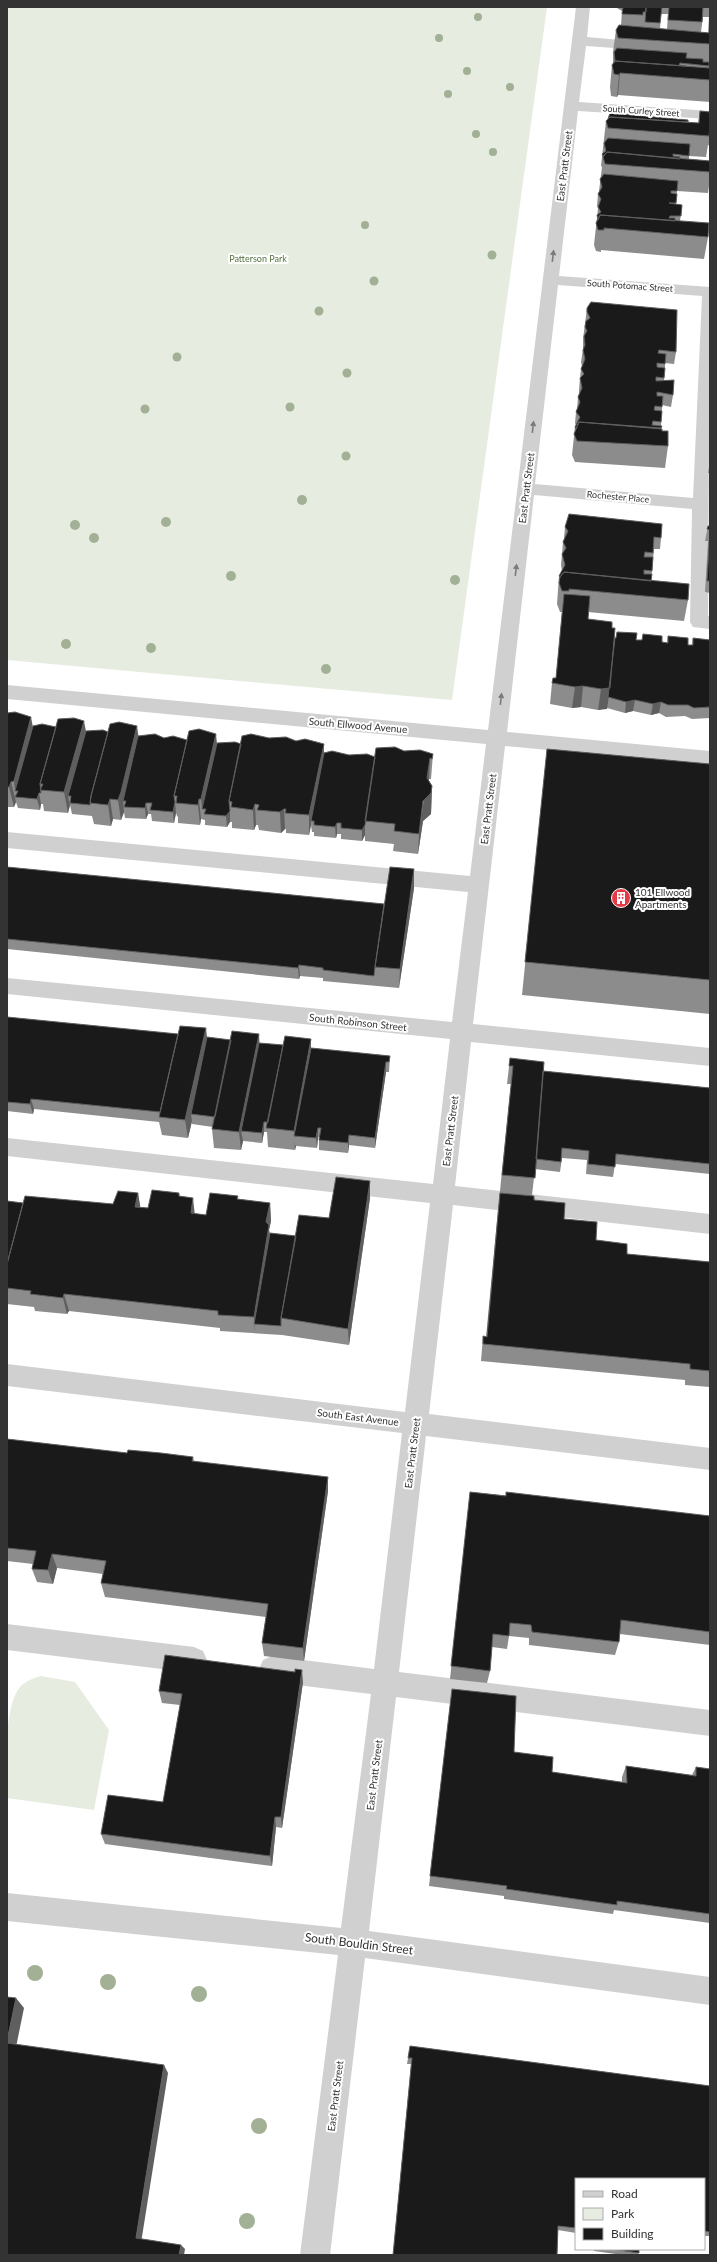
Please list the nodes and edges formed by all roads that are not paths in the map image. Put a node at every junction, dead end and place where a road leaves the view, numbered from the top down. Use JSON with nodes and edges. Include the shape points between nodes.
{"nodes":[{"id":1,"x":583,"y":7,"type":"edge"},
{"id":2,"x":579,"y":41,"type":"junction"},
{"id":3,"x":658,"y":47,"type":"edge"},
{"id":4,"x":571,"y":106,"type":"junction"},
{"id":5,"x":710,"y":115,"type":"edge"},
{"id":6,"x":550,"y":280,"type":"junction"},
{"id":7,"x":710,"y":292,"type":"edge"},
{"id":8,"x":710,"y":295,"type":"edge"},
{"id":9,"x":708,"y":396,"type":"edge"},
{"id":10,"x":526,"y":489,"type":"junction"},
{"id":11,"x":706,"y":504,"type":"edge"},
{"id":12,"x":710,"y":623,"type":"edge"},
{"id":13,"x":7,"y":692,"type":"edge"},
{"id":14,"x":496,"y":738,"type":"junction"},
{"id":15,"x":710,"y":758,"type":"edge"},
{"id":16,"x":7,"y":840,"type":"edge"},
{"id":17,"x":479,"y":885,"type":"junction"},
{"id":18,"x":7,"y":986,"type":"edge"},
{"id":19,"x":461,"y":1032,"type":"junction"},
{"id":20,"x":710,"y":1058,"type":"edge"},
{"id":21,"x":7,"y":1147,"type":"edge"},
{"id":22,"x":442,"y":1193,"type":"junction"},
{"id":23,"x":710,"y":1224,"type":"edge"},
{"id":24,"x":7,"y":1375,"type":"edge"},
{"id":25,"x":416,"y":1424,"type":"junction"},
{"id":26,"x":710,"y":1459,"type":"edge"},
{"id":27,"x":7,"y":1636,"type":"edge"},
{"id":28,"x":220,"y":1663,"type":"edge"},
{"id":29,"x":251,"y":1667,"type":"edge"},
{"id":30,"x":385,"y":1683,"type":"junction"},
{"id":31,"x":710,"y":1723,"type":"edge"},
{"id":32,"x":7,"y":1907,"type":"edge"},
{"id":33,"x":354,"y":1943,"type":"junction"},
{"id":34,"x":710,"y":1991,"type":"edge"},
{"id":35,"x":315,"y":2255,"type":"edge"}],
"edges":[{"from":1,"to":2,"type":"street","name":"East Pratt Street"},
{"from":2,"to":3,"type":"street"},
{"from":2,"to":4,"type":"street","name":"East Pratt Street"},
{"from":4,"to":5,"type":"street","name":"South Curley Street"},
{"from":6,"to":4,"type":"street","name":"East Pratt Street","one_way":true},
{"from":6,"to":7,"type":"street","name":"South Potomac Street"},
{"from":10,"to":6,"type":"street","name":"East Pratt Street","one_way":true},
{"from":8,"to":9,"type":"street"},
{"from":9,"to":11,"type":"street"},
{"from":10,"to":11,"type":"street","name":"Rochester Place"},
{"from":14,"to":10,"type":"street","name":"East Pratt Street","one_way":true},
{"from":11,"to":12,"type":"street","via":[[699,622]]},
{"from":13,"to":14,"type":"street","name":"South Ellwood Avenue"},
{"from":14,"to":15,"type":"street","name":"South Ellwood Avenue"},
{"from":14,"to":17,"type":"street","name":"East Pratt Street"},
{"from":16,"to":17,"type":"street"},
{"from":17,"to":19,"type":"street","name":"East Pratt Street"},
{"from":18,"to":19,"type":"street","name":"South Robinson Street"},
{"from":19,"to":20,"type":"street","name":"South Robinson Street"},
{"from":19,"to":22,"type":"street","name":"East Pratt Street"},
{"from":21,"to":22,"type":"street"},
{"from":22,"to":23,"type":"street"},
{"from":22,"to":25,"type":"street","name":"East Pratt Street"},
{"from":24,"to":25,"type":"street","name":"South East Avenue"},
{"from":25,"to":26,"type":"street","name":"South East Avenue"},
{"from":25,"to":30,"type":"street","name":"East Pratt Street"},
{"from":27,"to":28,"type":"street"},
{"from":29,"to":30,"type":"street"},
{"from":30,"to":31,"type":"street"},
{"from":30,"to":33,"type":"street","name":"East Pratt Street"},
{"from":32,"to":33,"type":"street","name":"South Bouldin Street"},
{"from":33,"to":34,"type":"street","name":"South Bouldin Street"},
{"from":33,"to":35,"type":"street","name":"East Pratt Street"}]}
